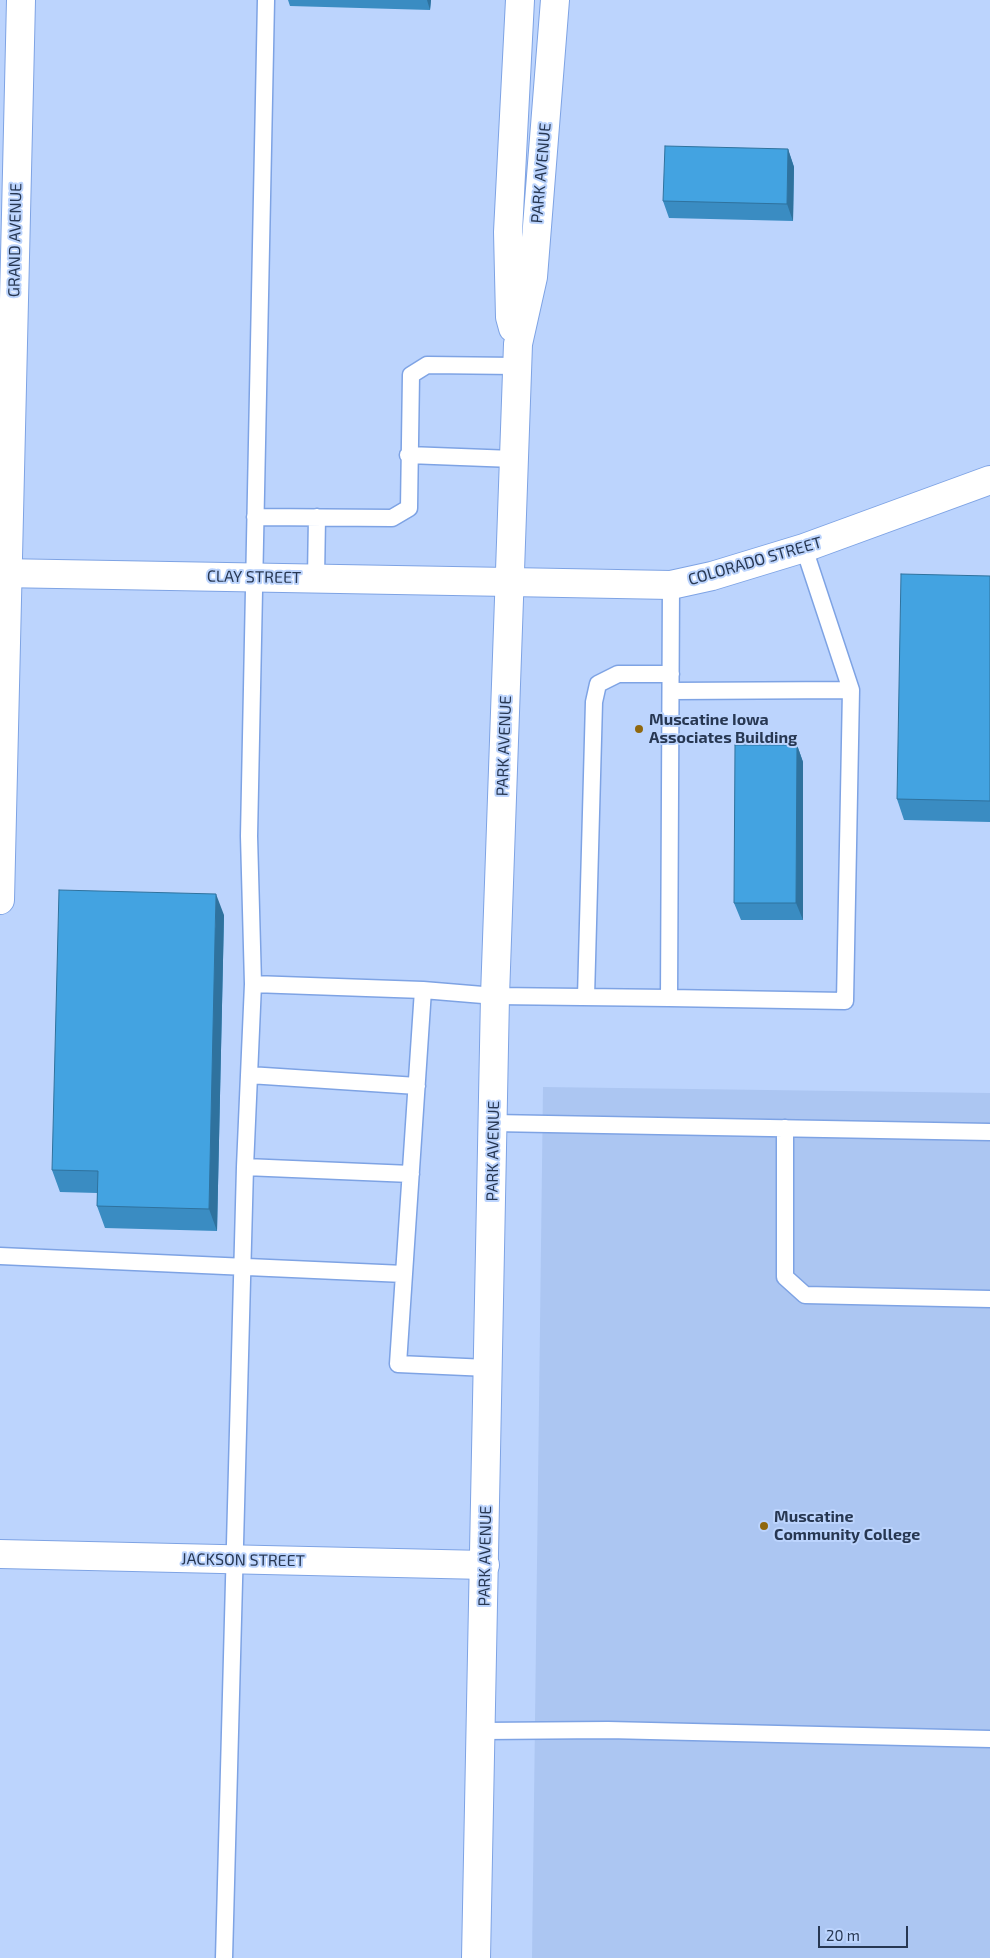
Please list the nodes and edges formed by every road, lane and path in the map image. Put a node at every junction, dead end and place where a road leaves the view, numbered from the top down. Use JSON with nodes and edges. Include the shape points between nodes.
{"nodes":[{"id":1,"x":21,"y":0,"type":"edge"},
{"id":2,"x":266,"y":0,"type":"edge"},
{"id":3,"x":520,"y":0,"type":"edge"},
{"id":4,"x":556,"y":0,"type":"edge"},
{"id":5,"x":517,"y":355,"type":"junction"},
{"id":6,"x":408,"y":456,"type":"junction"},
{"id":7,"x":514,"y":460,"type":"junction"},
{"id":8,"x":990,"y":480,"type":"edge"},
{"id":9,"x":254,"y":517,"type":"junction"},
{"id":10,"x":317,"y":517,"type":"junction"},
{"id":11,"x":804,"y":548,"type":"junction"},
{"id":12,"x":4,"y":573,"type":"edge"},
{"id":13,"x":253,"y":577,"type":"junction"},
{"id":14,"x":316,"y":578,"type":"junction"},
{"id":15,"x":509,"y":582,"type":"junction"},
{"id":16,"x":671,"y":585,"type":"junction"},
{"id":17,"x":671,"y":674,"type":"junction"},
{"id":18,"x":851,"y":690,"type":"junction"},
{"id":19,"x":671,"y":691,"type":"junction"},
{"id":20,"x":0,"y":900,"type":"edge"},
{"id":21,"x":253,"y":984,"type":"junction"},
{"id":22,"x":422,"y":990,"type":"junction"},
{"id":23,"x":496,"y":996,"type":"junction"},
{"id":24,"x":586,"y":997,"type":"junction"},
{"id":25,"x":669,"y":998,"type":"junction"},
{"id":26,"x":249,"y":1075,"type":"junction"},
{"id":27,"x":416,"y":1086,"type":"junction"},
{"id":28,"x":493,"y":1123,"type":"junction"},
{"id":29,"x":786,"y":1128,"type":"junction"},
{"id":30,"x":990,"y":1132,"type":"edge"},
{"id":31,"x":245,"y":1167,"type":"junction"},
{"id":32,"x":411,"y":1174,"type":"junction"},
{"id":33,"x":0,"y":1256,"type":"edge"},
{"id":34,"x":242,"y":1268,"type":"junction"},
{"id":35,"x":404,"y":1274,"type":"junction"},
{"id":36,"x":990,"y":1299,"type":"edge"},
{"id":37,"x":488,"y":1368,"type":"junction"},
{"id":38,"x":0,"y":1554,"type":"edge"},
{"id":39,"x":234,"y":1560,"type":"junction"},
{"id":40,"x":485,"y":1566,"type":"junction"},
{"id":41,"x":482,"y":1730,"type":"junction"},
{"id":42,"x":990,"y":1739,"type":"edge"},
{"id":43,"x":224,"y":1958,"type":"edge"},
{"id":44,"x":476,"y":1958,"type":"edge"}],
"edges":[{"from":1,"to":12,"type":"main road","name":"GRAND AVENUE"},
{"from":2,"to":9,"type":"lane"},
{"from":3,"to":5,"type":"main road","name":"PARK AVENUE","via":[[508,232],[510,317]]},
{"from":4,"to":5,"type":"main road","name":"PARK AVENUE","via":[[532,278]]},
{"from":5,"to":6,"type":"lane","via":[[427,365],[410,375]]},
{"from":5,"to":7,"type":"main road","name":"PARK AVENUE"},
{"from":6,"to":7,"type":"lane"},
{"from":6,"to":10,"type":"lane","via":[[409,508],[392,518]]},
{"from":7,"to":15,"type":"main road","name":"PARK AVENUE"},
{"from":8,"to":11,"type":"main road","name":"COLORADO STREET"},
{"from":9,"to":10,"type":"lane"},
{"from":9,"to":13,"type":"lane"},
{"from":10,"to":14,"type":"lane"},
{"from":11,"to":16,"type":"main road","name":"COLORADO STREET"},
{"from":11,"to":18,"type":"lane"},
{"from":12,"to":13,"type":"main road","name":"CLAY STREET"},
{"from":12,"to":20,"type":"main road","name":"GRAND AVENUE"},
{"from":13,"to":14,"type":"main road","name":"CLAY STREET"},
{"from":13,"to":21,"type":"lane","via":[[248,836]]},
{"from":14,"to":15,"type":"main road","name":"CLAY STREET"},
{"from":15,"to":16,"type":"main road","name":"COLORADO STREET"},
{"from":15,"to":23,"type":"main road","name":"PARK AVENUE"},
{"from":16,"to":17,"type":"lane"},
{"from":17,"to":19,"type":"lane"},
{"from":17,"to":24,"type":"lane","via":[[618,674],[598,684],[594,702]]},
{"from":18,"to":19,"type":"lane"},
{"from":18,"to":25,"type":"lane","via":[[845,1001]]},
{"from":19,"to":25,"type":"lane"},
{"from":21,"to":22,"type":"lane"},
{"from":21,"to":26,"type":"lane"},
{"from":22,"to":23,"type":"lane"},
{"from":22,"to":27,"type":"lane"},
{"from":23,"to":24,"type":"lane"},
{"from":23,"to":28,"type":"main road","name":"PARK AVENUE"},
{"from":24,"to":25,"type":"lane"},
{"from":26,"to":27,"type":"lane"},
{"from":26,"to":31,"type":"lane"},
{"from":27,"to":32,"type":"lane"},
{"from":28,"to":29,"type":"lane"},
{"from":28,"to":37,"type":"main road","name":"PARK AVENUE"},
{"from":29,"to":30,"type":"lane"},
{"from":29,"to":36,"type":"lane","via":[[785,1276],[805,1295]]},
{"from":31,"to":32,"type":"lane"},
{"from":31,"to":34,"type":"lane"},
{"from":32,"to":35,"type":"lane"},
{"from":33,"to":34,"type":"lane"},
{"from":34,"to":35,"type":"lane"},
{"from":34,"to":39,"type":"lane"},
{"from":35,"to":37,"type":"lane","via":[[398,1364]]},
{"from":37,"to":40,"type":"main road","name":"PARK AVENUE"},
{"from":38,"to":39,"type":"main road","name":"JACKSON STREET"},
{"from":39,"to":40,"type":"main road","name":"JACKSON STREET"},
{"from":39,"to":43,"type":"lane"},
{"from":40,"to":41,"type":"main road","name":"PARK AVENUE"},
{"from":41,"to":42,"type":"lane"},
{"from":41,"to":44,"type":"main road","name":"PARK AVENUE"}]}
